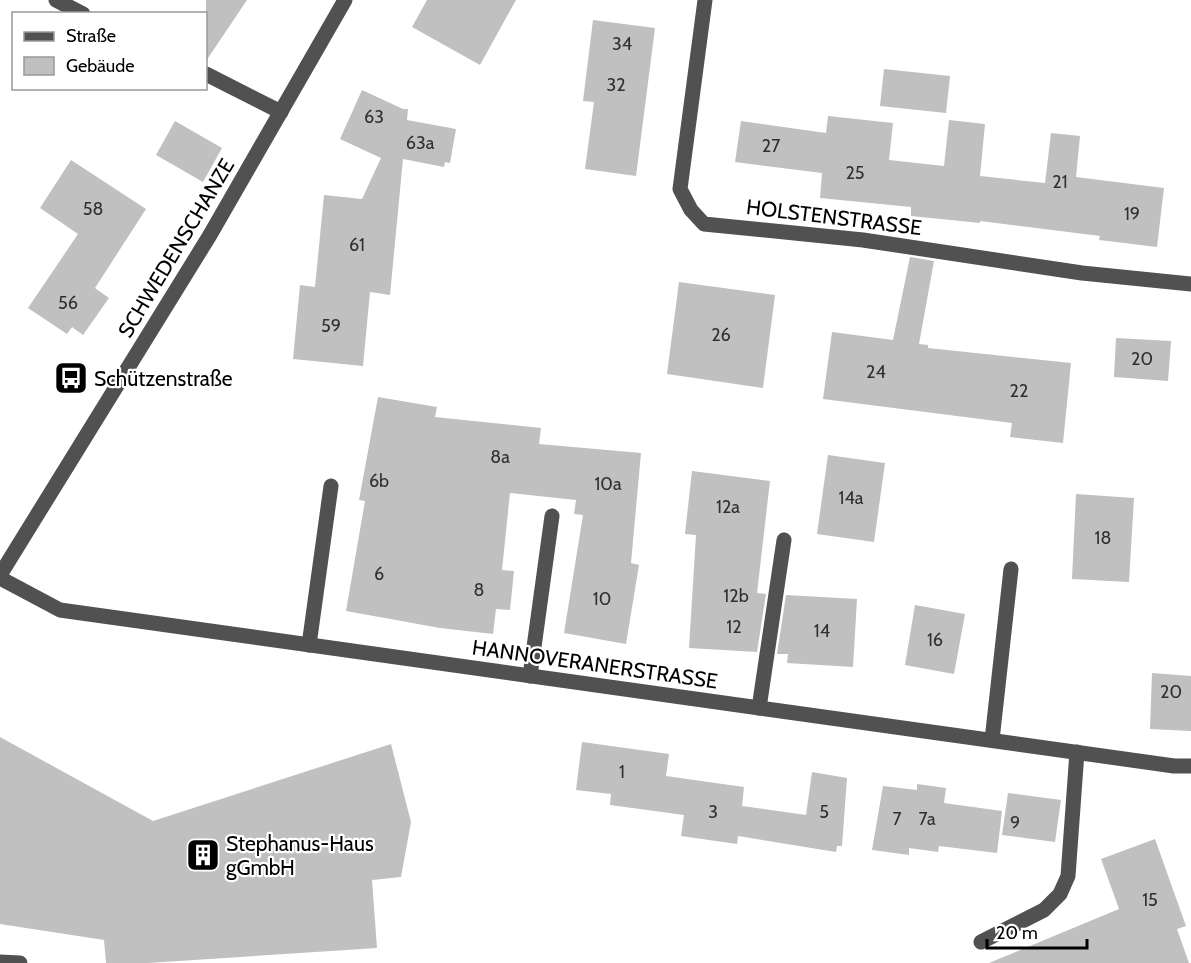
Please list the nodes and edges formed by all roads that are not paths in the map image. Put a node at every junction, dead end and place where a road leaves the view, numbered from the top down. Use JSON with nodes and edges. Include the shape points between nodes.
{"nodes":[{"id":1,"x":56,"y":0,"type":"edge"},
{"id":2,"x":345,"y":0,"type":"edge"},
{"id":3,"x":705,"y":0,"type":"edge"},
{"id":4,"x":79,"y":12,"type":"edge"},
{"id":5,"x":207,"y":75,"type":"edge"},
{"id":6,"x":281,"y":112,"type":"junction"},
{"id":7,"x":1191,"y":284,"type":"edge"},
{"id":8,"x":331,"y":486,"type":"dead end"},
{"id":9,"x":552,"y":516,"type":"dead end"},
{"id":10,"x":784,"y":540,"type":"dead end"},
{"id":11,"x":1011,"y":569,"type":"dead end"},
{"id":12,"x":0,"y":576,"type":"edge"},
{"id":13,"x":309,"y":645,"type":"junction"},
{"id":14,"x":530,"y":676,"type":"junction"},
{"id":15,"x":759,"y":708,"type":"junction"},
{"id":16,"x":992,"y":740,"type":"junction"},
{"id":17,"x":1077,"y":752,"type":"junction"},
{"id":18,"x":1191,"y":766,"type":"edge"},
{"id":19,"x":981,"y":942,"type":"dead end"},
{"id":20,"x":0,"y":963,"type":"edge"},
{"id":21,"x":20,"y":963,"type":"edge"}],
"edges":[{"from":1,"to":4,"type":"street"},
{"from":2,"to":6,"type":"street","name":"SCHWEDENSCHANZE"},
{"from":3,"to":7,"type":"street","name":"HOLSTENSTRASSE","via":[[680,189],[704,224],[863,240],[1082,273]]},
{"from":5,"to":6,"type":"street"},
{"from":6,"to":12,"type":"street","name":"SCHWEDENSCHANZE"},
{"from":8,"to":13,"type":"street"},
{"from":9,"to":14,"type":"street"},
{"from":10,"to":15,"type":"street"},
{"from":11,"to":16,"type":"street"},
{"from":12,"to":13,"type":"street","name":"HANNOVERANERSTRASSE","via":[[60,610]]},
{"from":13,"to":14,"type":"street","name":"HANNOVERANERSTRASSE"},
{"from":14,"to":15,"type":"street","name":"HANNOVERANERSTRASSE"},
{"from":15,"to":16,"type":"street","name":"HANNOVERANERSTRASSE"},
{"from":16,"to":17,"type":"street","name":"HANNOVERANERSTRASSE"},
{"from":17,"to":18,"type":"street","name":"HANNOVERANERSTRASSE"},
{"from":17,"to":19,"type":"street","via":[[1068,876],[1060,894],[1044,910]]},
{"from":20,"to":21,"type":"street"}]}
